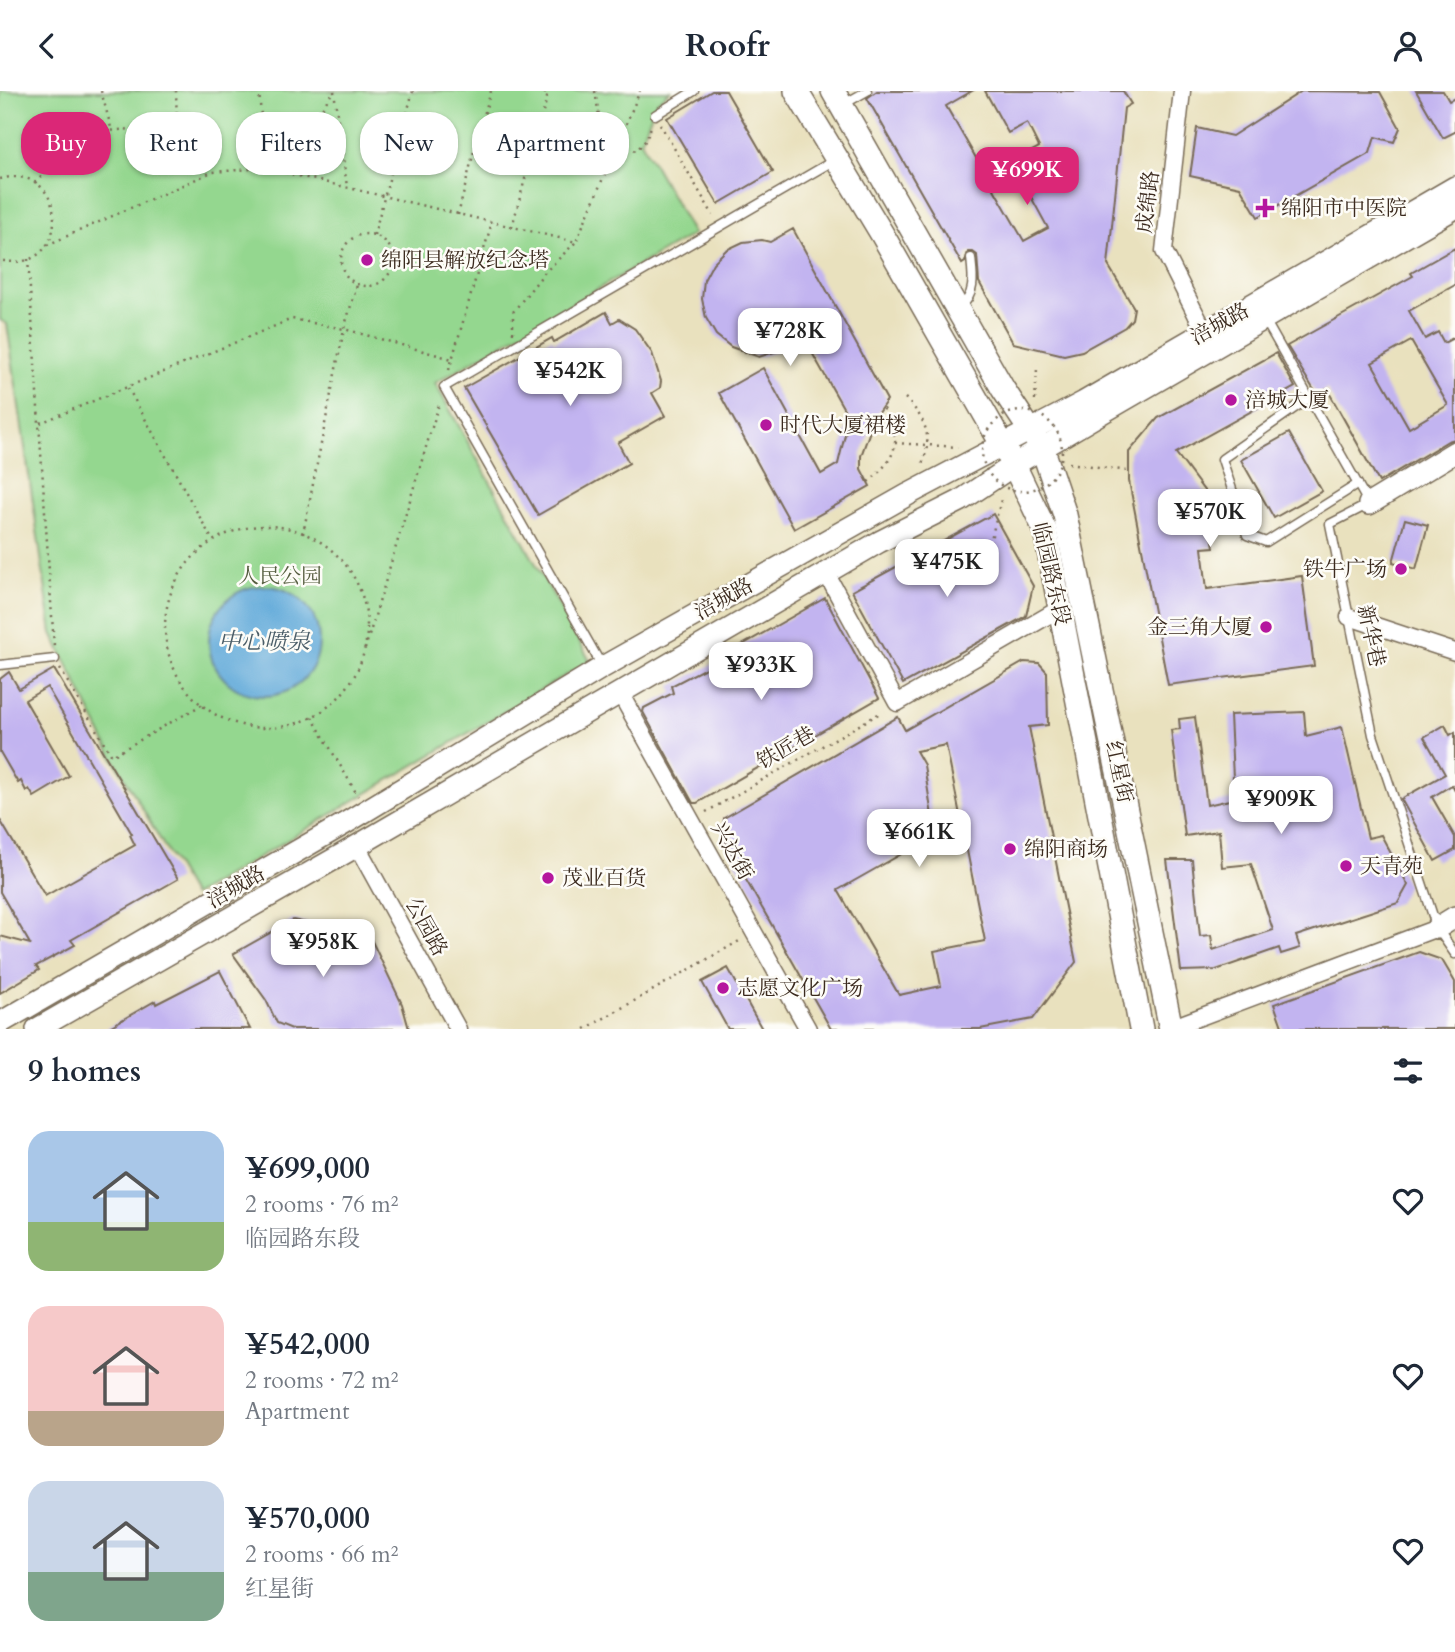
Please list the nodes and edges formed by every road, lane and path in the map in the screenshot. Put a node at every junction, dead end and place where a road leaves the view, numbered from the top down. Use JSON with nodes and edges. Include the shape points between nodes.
{"nodes":[{"id":1,"x":101,"y":91,"type":"edge"},
{"id":2,"x":176,"y":91,"type":"edge"},
{"id":3,"x":259,"y":91,"type":"edge"},
{"id":4,"x":333,"y":91,"type":"edge"},
{"id":5,"x":413,"y":91,"type":"edge"},
{"id":6,"x":491,"y":91,"type":"edge"},
{"id":7,"x":538,"y":91,"type":"edge"},
{"id":8,"x":595,"y":91,"type":"edge"},
{"id":9,"x":640,"y":91,"type":"edge"},
{"id":10,"x":694,"y":91,"type":"edge"},
{"id":11,"x":796,"y":91,"type":"edge"},
{"id":12,"x":867,"y":91,"type":"edge"},
{"id":13,"x":1182,"y":91,"type":"edge"},
{"id":14,"x":837,"y":98,"type":"edge"},
{"id":15,"x":261,"y":112,"type":"edge"},
{"id":16,"x":319,"y":112,"type":"edge"},
{"id":17,"x":485,"y":112,"type":"edge"},
{"id":18,"x":543,"y":112,"type":"edge"},
{"id":19,"x":598,"y":112,"type":"edge"},
{"id":20,"x":654,"y":115,"type":"junction"},
{"id":21,"x":629,"y":117,"type":"edge"},
{"id":22,"x":112,"y":131,"type":"junction"},
{"id":23,"x":629,"y":149,"type":"edge"},
{"id":24,"x":472,"y":159,"type":"edge"},
{"id":25,"x":836,"y":159,"type":"junction"},
{"id":26,"x":236,"y":170,"type":"edge"},
{"id":27,"x":296,"y":175,"type":"edge"},
{"id":28,"x":526,"y":175,"type":"edge"},
{"id":29,"x":604,"y":175,"type":"edge"},
{"id":30,"x":0,"y":179,"type":"edge"},
{"id":31,"x":35,"y":183,"type":"junction"},
{"id":32,"x":1455,"y":187,"type":"edge"},
{"id":33,"x":347,"y":188,"type":"junction"},
{"id":34,"x":386,"y":197,"type":"junction"},
{"id":35,"x":1455,"y":208,"type":"edge"},
{"id":36,"x":458,"y":215,"type":"junction"},
{"id":37,"x":492,"y":222,"type":"junction"},
{"id":38,"x":720,"y":226,"type":"junction"},
{"id":39,"x":512,"y":227,"type":"junction"},
{"id":40,"x":374,"y":235,"type":"junction"},
{"id":41,"x":576,"y":242,"type":"junction"},
{"id":42,"x":47,"y":245,"type":"junction"},
{"id":43,"x":971,"y":258,"type":"dead end"},
{"id":44,"x":28,"y":259,"type":"junction"},
{"id":45,"x":0,"y":260,"type":"edge"},
{"id":46,"x":357,"y":285,"type":"junction"},
{"id":47,"x":958,"y":309,"type":"junction"},
{"id":48,"x":1265,"y":320,"type":"junction"},
{"id":49,"x":344,"y":329,"type":"junction"},
{"id":50,"x":1209,"y":341,"type":"junction"},
{"id":51,"x":514,"y":346,"type":"junction"},
{"id":52,"x":452,"y":359,"type":"junction"},
{"id":53,"x":1037,"y":369,"type":"dead end"},
{"id":54,"x":127,"y":387,"type":"junction"},
{"id":55,"x":444,"y":387,"type":"junction"},
{"id":56,"x":905,"y":398,"type":"dead end"},
{"id":57,"x":1309,"y":398,"type":"junction"},
{"id":58,"x":1035,"y":401,"type":"dead end"},
{"id":59,"x":881,"y":406,"type":"dead end"},
{"id":60,"x":40,"y":423,"type":"junction"},
{"id":61,"x":895,"y":443,"type":"junction"},
{"id":62,"x":929,"y":445,"type":"junction"},
{"id":63,"x":1045,"y":447,"type":"junction"},
{"id":64,"x":969,"y":448,"type":"dead end"},
{"id":65,"x":1455,"y":452,"type":"edge"},
{"id":66,"x":1007,"y":466,"type":"junction"},
{"id":67,"x":1129,"y":471,"type":"dead end"},
{"id":68,"x":868,"y":482,"type":"dead end"},
{"id":69,"x":1358,"y":484,"type":"junction"},
{"id":70,"x":1369,"y":503,"type":"junction"},
{"id":71,"x":303,"y":534,"type":"junction"},
{"id":72,"x":213,"y":541,"type":"junction"},
{"id":73,"x":990,"y":543,"type":"dead end"},
{"id":74,"x":826,"y":573,"type":"junction"},
{"id":75,"x":1061,"y":608,"type":"junction"},
{"id":76,"x":1349,"y":617,"type":"junction"},
{"id":77,"x":1455,"y":652,"type":"edge"},
{"id":78,"x":55,"y":659,"type":"junction"},
{"id":79,"x":362,"y":660,"type":"junction"},
{"id":80,"x":0,"y":665,"type":"edge"},
{"id":81,"x":603,"y":667,"type":"junction"},
{"id":82,"x":620,"y":693,"type":"junction"},
{"id":83,"x":897,"y":703,"type":"junction"},
{"id":84,"x":203,"y":704,"type":"junction"},
{"id":85,"x":312,"y":717,"type":"junction"},
{"id":86,"x":366,"y":811,"type":"junction"},
{"id":87,"x":691,"y":821,"type":"junction"},
{"id":88,"x":357,"y":846,"type":"junction"},
{"id":89,"x":1446,"y":923,"type":"edge"},
{"id":90,"x":753,"y":933,"type":"junction"},
{"id":91,"x":1455,"y":954,"type":"edge"},
{"id":92,"x":0,"y":1023,"type":"edge"},
{"id":93,"x":37,"y":1029,"type":"edge"},
{"id":94,"x":458,"y":1029,"type":"edge"},
{"id":95,"x":585,"y":1029,"type":"edge"},
{"id":96,"x":808,"y":1029,"type":"edge"},
{"id":97,"x":1141,"y":1029,"type":"edge"},
{"id":98,"x":1170,"y":1029,"type":"edge"}],
"edges":[{"from":1,"to":22,"type":"path"},
{"from":2,"to":22,"type":"path","via":[[177,125]]},
{"from":3,"to":15,"type":"path"},
{"from":4,"to":16,"type":"path"},
{"from":4,"to":33,"type":"path"},
{"from":5,"to":34,"type":"path"},
{"from":6,"to":17,"type":"path"},
{"from":7,"to":18,"type":"path","via":[[548,94]]},
{"from":8,"to":19,"type":"path"},
{"from":9,"to":21,"type":"path"},
{"from":10,"to":20,"type":"lane"},
{"from":11,"to":25,"type":"main road","name":"临园路东段"},
{"from":12,"to":14,"type":"lane"},
{"from":13,"to":50,"type":"street","name":"成绵路","via":[[1164,251]]},
{"from":14,"to":47,"type":"main road","name":"红星街"},
{"from":20,"to":23,"type":"path","via":[[646,140],[636,151]]},
{"from":20,"to":38,"type":"path"},
{"from":22,"to":31,"type":"path","via":[[84,134]]},
{"from":24,"to":36,"type":"path"},
{"from":25,"to":38,"type":"lane"},
{"from":25,"to":66,"type":"main road","name":"临园路东段","via":[[883,234]]},
{"from":26,"to":42,"type":"path","via":[[212,172]]},
{"from":27,"to":33,"type":"path"},
{"from":28,"to":39,"type":"path"},
{"from":29,"to":41,"type":"path"},
{"from":30,"to":31,"type":"path","via":[[22,177]]},
{"from":31,"to":42,"type":"path","via":[[53,205],[53,233]]},
{"from":32,"to":50,"type":"street","name":"涪城路"},
{"from":33,"to":34,"type":"path"},
{"from":34,"to":36,"type":"path"},
{"from":34,"to":40,"type":"path"},
{"from":35,"to":48,"type":"street","name":"涪城路"},
{"from":36,"to":37,"type":"path"},
{"from":37,"to":39,"type":"path"},
{"from":37,"to":52,"type":"path"},
{"from":38,"to":51,"type":"lane"},
{"from":39,"to":41,"type":"path"},
{"from":40,"to":46,"type":"path","via":[[356,236],[344,247],[341,265]]},
{"from":40,"to":46,"type":"path","via":[[388,244],[392,269],[382,283]]},
{"from":41,"to":51,"type":"path","via":[[513,312]]},
{"from":42,"to":44,"type":"path"},
{"from":43,"to":47,"type":"lane","via":[[972,287]]},
{"from":44,"to":45,"type":"path"},
{"from":44,"to":60,"type":"path"},
{"from":46,"to":49,"type":"path"},
{"from":47,"to":63,"type":"main road","name":"红星街","via":[[1003,389]]},
{"from":48,"to":50,"type":"street","name":"涪城路"},
{"from":48,"to":57,"type":"lane"},
{"from":49,"to":52,"type":"path"},
{"from":49,"to":54,"type":"path","via":[[292,319]]},
{"from":49,"to":71,"type":"path"},
{"from":50,"to":63,"type":"street","name":"涪城路"},
{"from":51,"to":55,"type":"lane"},
{"from":52,"to":55,"type":"path"},
{"from":53,"to":58,"type":"path"},
{"from":54,"to":60,"type":"path"},
{"from":54,"to":72,"type":"path"},
{"from":55,"to":79,"type":"path"},
{"from":55,"to":81,"type":"lane"},
{"from":56,"to":62,"type":"path","via":[[922,419]]},
{"from":57,"to":69,"type":"lane"},
{"from":57,"to":69,"type":"lane","via":[[1222,459],[1247,535],[1266,542]]},
{"from":59,"to":61,"type":"path","via":[[894,424]]},
{"from":60,"to":78,"type":"path"},
{"from":61,"to":62,"type":"path"},
{"from":61,"to":68,"type":"path","via":[[883,470]]},
{"from":62,"to":64,"type":"path"},
{"from":63,"to":66,"type":"street","name":"涪城路"},
{"from":63,"to":66,"type":"path","bridge":true,"via":[[1056,473],[1038,487],[1015,490]]},
{"from":63,"to":66,"type":"path","bridge":true,"via":[[1062,449],[1054,426],[1034,412],[1010,412],[990,426],[983,449],[988,471]]},
{"from":63,"to":67,"type":"path"},
{"from":63,"to":98,"type":"main road","name":"红星街","via":[[1065,515]]},
{"from":65,"to":70,"type":"street"},
{"from":66,"to":73,"type":"path"},
{"from":66,"to":74,"type":"street","name":"涪城路","via":[[960,501]]},
{"from":66,"to":75,"type":"main road","name":"临园路东段","via":[[1045,530]]},
{"from":66,"to":81,"type":"street","name":"涪城路","via":[[909,494]]},
{"from":69,"to":70,"type":"lane"},
{"from":70,"to":76,"type":"lane","name":"新华巷","via":[[1330,524]]},
{"from":71,"to":72,"type":"path","via":[[258,526]]},
{"from":71,"to":79,"type":"path","via":[[342,560],[360,590],[367,625]]},
{"from":72,"to":84,"type":"path","via":[[180,573],[168,602],[165,633],[172,664],[190,694]]},
{"from":74,"to":82,"type":"street","name":"涪城路"},
{"from":74,"to":83,"type":"street"},
{"from":75,"to":83,"type":"street"},
{"from":75,"to":97,"type":"main road","name":"临园路东段"},
{"from":76,"to":77,"type":"street"},
{"from":76,"to":89,"type":"lane","name":"新华巷","via":[[1374,735]]},
{"from":78,"to":80,"type":"lane"},
{"from":78,"to":84,"type":"path","via":[[112,756]]},
{"from":79,"to":85,"type":"path","via":[[345,691]]},
{"from":81,"to":86,"type":"street","name":"涪城路"},
{"from":82,"to":87,"type":"street","name":"兴达街"},
{"from":82,"to":88,"type":"street","name":"涪城路"},
{"from":83,"to":87,"type":"path","name":"铁匠巷"},
{"from":84,"to":85,"type":"path","via":[[218,716],[251,727],[286,727]]},
{"from":85,"to":86,"type":"path"},
{"from":86,"to":92,"type":"street","name":"涪城路"},
{"from":87,"to":90,"type":"street","name":"兴达街"},
{"from":88,"to":93,"type":"street","name":"涪城路"},
{"from":88,"to":94,"type":"street","name":"公园路"},
{"from":89,"to":91,"type":"lane","name":"新华巷"},
{"from":89,"to":98,"type":"street"},
{"from":90,"to":95,"type":"path"},
{"from":90,"to":96,"type":"street","name":"兴达街"}]}
